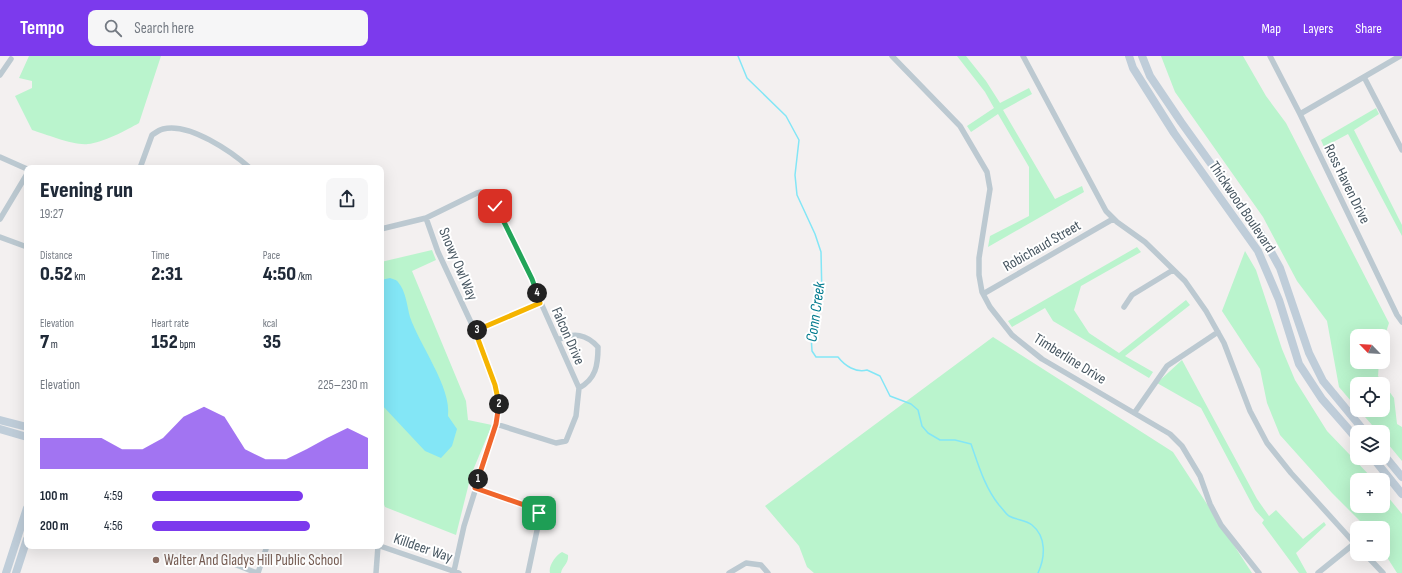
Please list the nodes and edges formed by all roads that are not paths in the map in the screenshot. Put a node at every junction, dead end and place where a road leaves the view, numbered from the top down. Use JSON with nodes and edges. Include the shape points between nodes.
{"nodes":[{"id":1,"x":892,"y":56,"type":"edge"},
{"id":2,"x":1023,"y":56,"type":"edge"},
{"id":3,"x":1129,"y":56,"type":"edge"},
{"id":4,"x":1142,"y":56,"type":"edge"},
{"id":5,"x":1270,"y":56,"type":"edge"},
{"id":6,"x":1398,"y":56,"type":"edge"},
{"id":7,"x":11,"y":59,"type":"dead end"},
{"id":8,"x":0,"y":75,"type":"edge"},
{"id":9,"x":1364,"y":77,"type":"junction"},
{"id":10,"x":1300,"y":114,"type":"junction"},
{"id":11,"x":1400,"y":143,"type":"edge"},
{"id":12,"x":1402,"y":150,"type":"edge"},
{"id":13,"x":0,"y":157,"type":"edge"},
{"id":14,"x":141,"y":165,"type":"edge"},
{"id":15,"x":246,"y":165,"type":"edge"},
{"id":16,"x":24,"y":168,"type":"edge"},
{"id":17,"x":24,"y":179,"type":"edge"},
{"id":18,"x":426,"y":218,"type":"junction"},
{"id":19,"x":1114,"y":219,"type":"junction"},
{"id":20,"x":0,"y":220,"type":"edge"},
{"id":21,"x":384,"y":228,"type":"edge"},
{"id":22,"x":0,"y":237,"type":"edge"},
{"id":23,"x":24,"y":246,"type":"edge"},
{"id":24,"x":1173,"y":270,"type":"junction"},
{"id":25,"x":984,"y":294,"type":"junction"},
{"id":26,"x":540,"y":303,"type":"junction"},
{"id":27,"x":1124,"y":307,"type":"dead end"},
{"id":28,"x":1402,"y":322,"type":"edge"},
{"id":29,"x":475,"y":331,"type":"junction"},
{"id":30,"x":1218,"y":332,"type":"junction"},
{"id":31,"x":558,"y":340,"type":"junction"},
{"id":32,"x":578,"y":388,"type":"junction"},
{"id":33,"x":1135,"y":412,"type":"junction"},
{"id":34,"x":0,"y":420,"type":"edge"},
{"id":35,"x":496,"y":424,"type":"junction"},
{"id":36,"x":1359,"y":425,"type":"edge"},
{"id":37,"x":24,"y":426,"type":"edge"},
{"id":38,"x":0,"y":429,"type":"edge"},
{"id":39,"x":1350,"y":431,"type":"edge"},
{"id":40,"x":24,"y":436,"type":"edge"},
{"id":41,"x":1390,"y":462,"type":"edge"},
{"id":42,"x":1379,"y":465,"type":"edge"},
{"id":43,"x":1402,"y":477,"type":"edge"},
{"id":44,"x":475,"y":488,"type":"junction"},
{"id":45,"x":1402,"y":494,"type":"edge"},
{"id":46,"x":24,"y":518,"type":"edge"},
{"id":47,"x":1350,"y":537,"type":"edge"},
{"id":48,"x":24,"y":548,"type":"edge"},
{"id":49,"x":384,"y":548,"type":"edge"},
{"id":50,"x":266,"y":549,"type":"edge"},
{"id":51,"x":379,"y":549,"type":"edge"},
{"id":52,"x":1350,"y":549,"type":"edge"},
{"id":53,"x":1372,"y":561,"type":"edge"},
{"id":54,"x":229,"y":562,"type":"dead end"},
{"id":55,"x":456,"y":572,"type":"edge"},
{"id":56,"x":7,"y":573,"type":"edge"},
{"id":57,"x":16,"y":573,"type":"edge"},
{"id":58,"x":258,"y":573,"type":"edge"},
{"id":59,"x":376,"y":573,"type":"edge"},
{"id":60,"x":528,"y":573,"type":"edge"},
{"id":61,"x":729,"y":573,"type":"edge"},
{"id":62,"x":768,"y":573,"type":"edge"},
{"id":63,"x":1259,"y":573,"type":"edge"},
{"id":64,"x":1318,"y":573,"type":"edge"},
{"id":65,"x":1383,"y":573,"type":"edge"}],
"edges":[{"from":1,"to":25,"type":"street","name":"Timberline Drive","via":[[960,126],[987,172],[990,189],[979,258],[979,275]]},
{"from":2,"to":19,"type":"street","via":[[1106,211]]},
{"from":3,"to":39,"type":"main road","name":"Thickwood Boulevard","via":[[1133,68],[1174,133],[1258,251],[1279,300],[1300,364],[1322,399]]},
{"from":4,"to":36,"type":"main road","name":"Thickwood Boulevard","via":[[1150,76],[1260,232],[1280,268],[1309,353],[1319,374]]},
{"from":5,"to":10,"type":"street","name":"Ross Haven Drive"},
{"from":6,"to":9,"type":"street"},
{"from":7,"to":8,"type":"street"},
{"from":9,"to":10,"type":"street"},
{"from":9,"to":11,"type":"street"},
{"from":10,"to":28,"type":"street","name":"Ross Haven Drive"},
{"from":11,"to":12,"type":"street"},
{"from":13,"to":16,"type":"street"},
{"from":14,"to":15,"type":"street","via":[[152,135],[164,129],[174,128],[193,132],[230,152]]},
{"from":17,"to":20,"type":"street"},
{"from":18,"to":21,"type":"street","name":"Falcon Drive"},
{"from":18,"to":26,"type":"street","name":"Falcon Drive","via":[[477,193],[485,194],[505,223],[532,279]]},
{"from":18,"to":29,"type":"street","name":"Snowy Owl Way","via":[[438,252]]},
{"from":19,"to":24,"type":"street","via":[[1145,242]]},
{"from":19,"to":25,"type":"street","name":"Robichaud Street"},
{"from":22,"to":23,"type":"street"},
{"from":24,"to":27,"type":"street","via":[[1132,295]]},
{"from":24,"to":30,"type":"street","via":[[1185,281]]},
{"from":25,"to":33,"type":"street","name":"Timberline Drive","via":[[990,307],[1012,335],[1036,354]]},
{"from":26,"to":29,"type":"street"},
{"from":26,"to":31,"type":"street","name":"Falcon Drive"},
{"from":29,"to":35,"type":"street","name":"Snowy Owl Way","via":[[495,385],[499,403]]},
{"from":30,"to":33,"type":"street","via":[[1167,366]]},
{"from":30,"to":47,"type":"street","via":[[1250,411],[1267,443]]},
{"from":31,"to":32,"type":"street","name":"Falcon Drive"},
{"from":31,"to":32,"type":"street","via":[[574,335],[583,336],[591,339],[598,347],[595,372],[588,383]]},
{"from":32,"to":35,"type":"street","name":"Falcon Drive","via":[[573,426],[566,442],[556,443]]},
{"from":33,"to":63,"type":"street","name":"Timberline Drive","via":[[1170,434],[1182,446],[1200,476],[1221,525]]},
{"from":34,"to":37,"type":"main road"},
{"from":35,"to":44,"type":"street","name":"Snowy Owl Way"},
{"from":38,"to":40,"type":"main road"},
{"from":41,"to":43,"type":"main road"},
{"from":42,"to":45,"type":"main road"},
{"from":44,"to":55,"type":"street","name":"Snowy Owl Way","via":[[464,526]]},
{"from":44,"to":60,"type":"street","via":[[533,508],[539,513]]},
{"from":46,"to":56,"type":"main road"},
{"from":48,"to":57,"type":"main road"},
{"from":49,"to":55,"type":"street","name":"Killdeer Way"},
{"from":50,"to":58,"type":"street"},
{"from":51,"to":59,"type":"street"},
{"from":52,"to":64,"type":"street"},
{"from":53,"to":65,"type":"street"},
{"from":54,"to":58,"type":"street"},
{"from":61,"to":62,"type":"street","via":[[746,564],[761,565]]}]}
